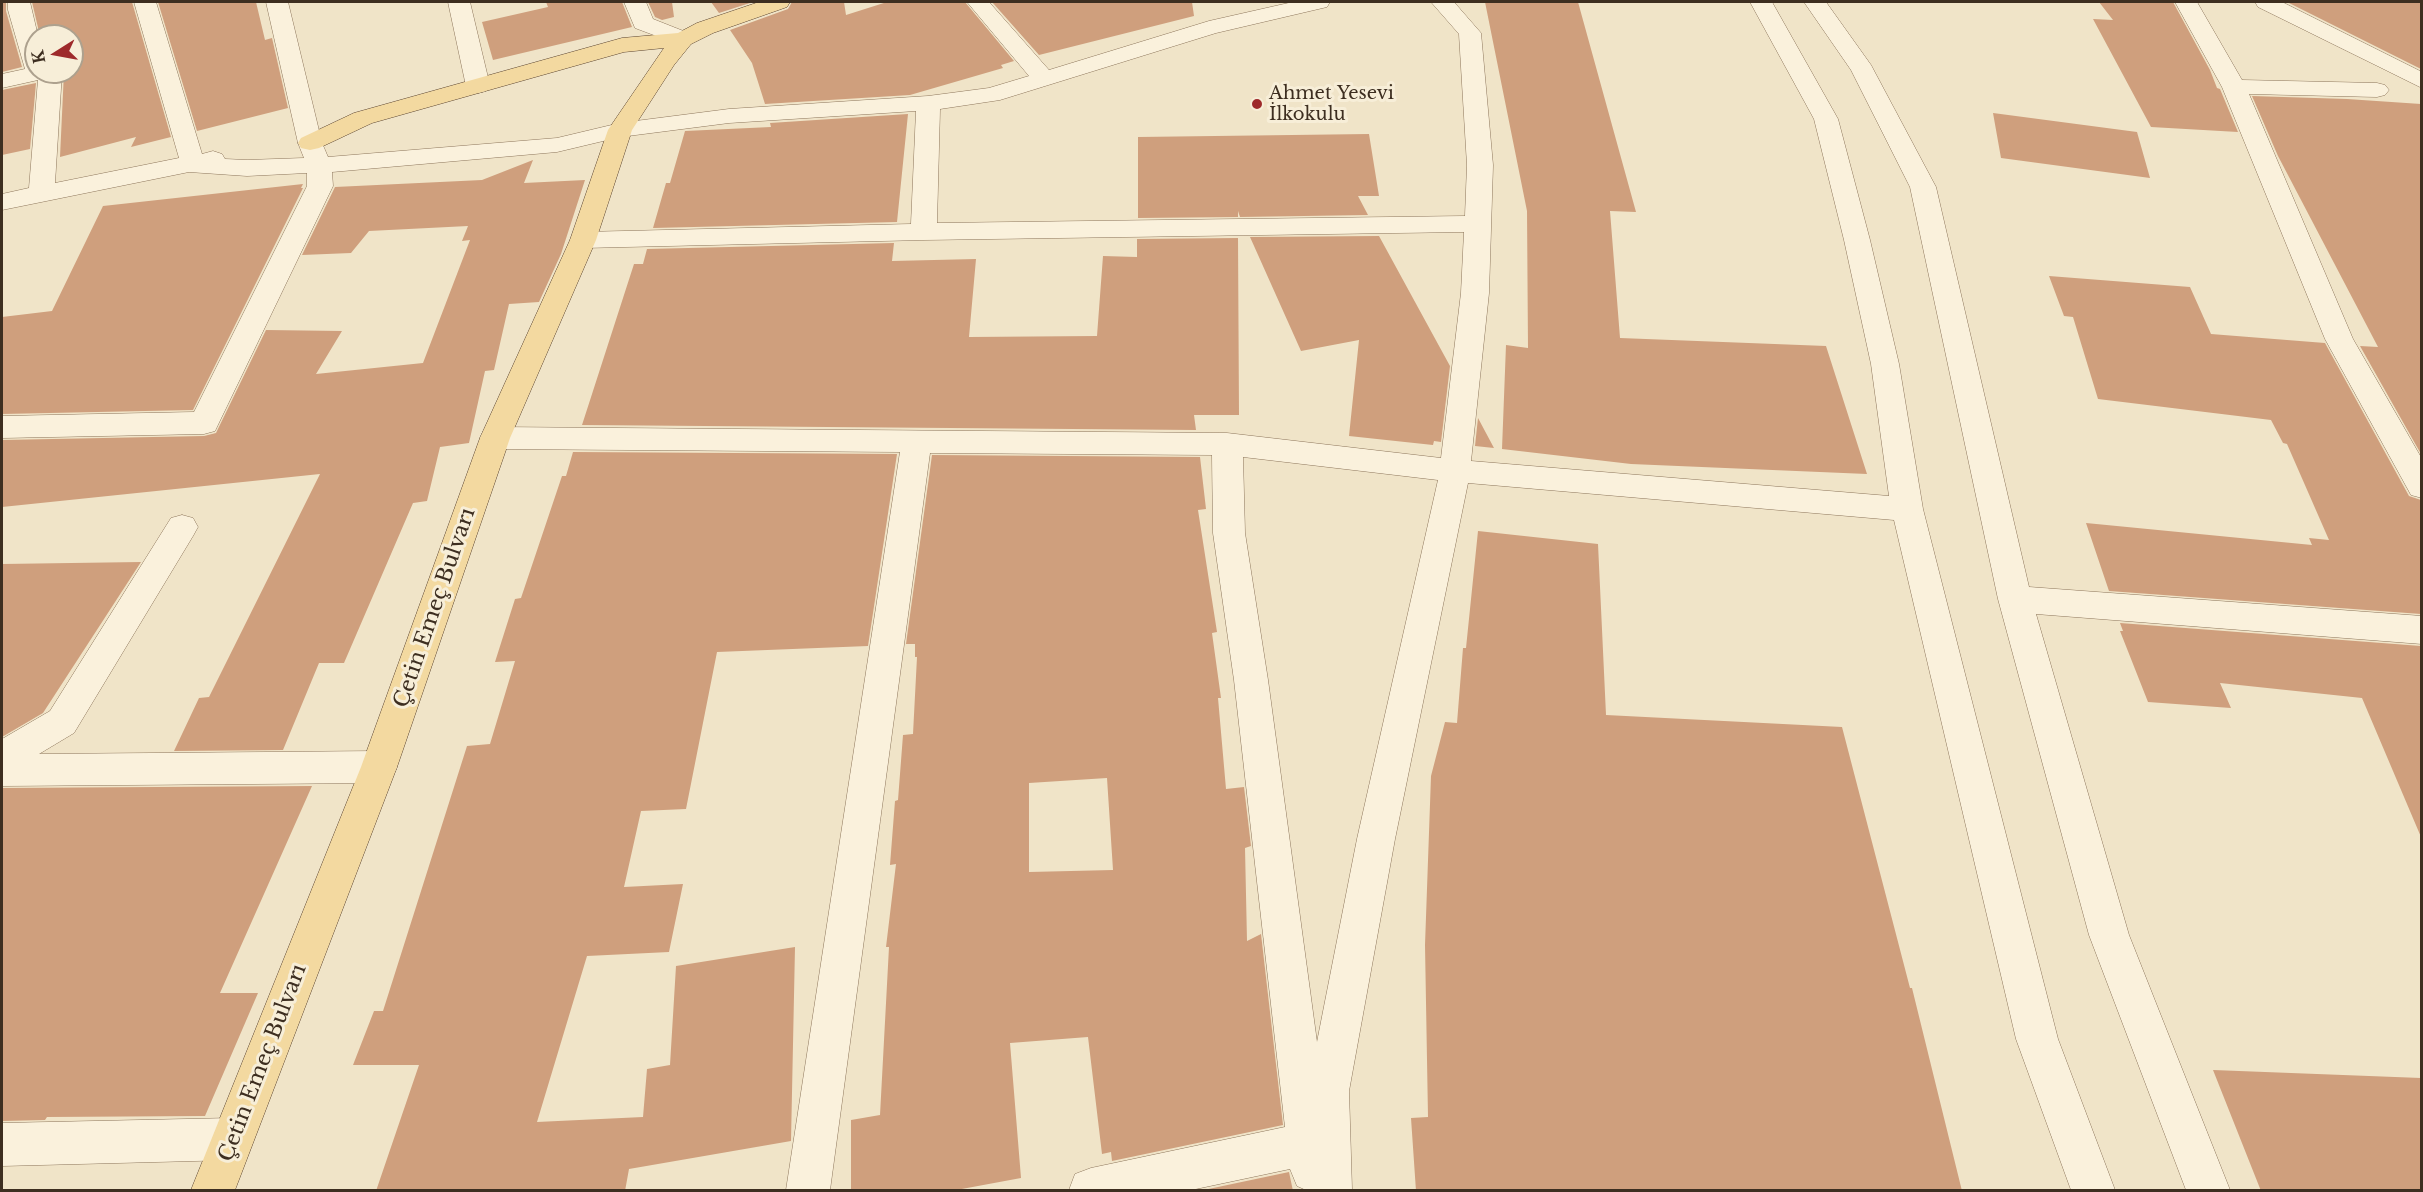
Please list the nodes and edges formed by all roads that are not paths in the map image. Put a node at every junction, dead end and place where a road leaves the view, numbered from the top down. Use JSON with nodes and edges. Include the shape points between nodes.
{"nodes":[{"id":1,"x":145,"y":2,"type":"edge"},
{"id":2,"x":277,"y":2,"type":"edge"},
{"id":3,"x":459,"y":2,"type":"edge"},
{"id":4,"x":635,"y":2,"type":"edge"},
{"id":5,"x":779,"y":2,"type":"edge"},
{"id":6,"x":978,"y":2,"type":"edge"},
{"id":7,"x":1318,"y":2,"type":"edge"},
{"id":8,"x":1442,"y":2,"type":"edge"},
{"id":9,"x":1761,"y":2,"type":"edge"},
{"id":10,"x":1815,"y":2,"type":"edge"},
{"id":11,"x":2186,"y":2,"type":"edge"},
{"id":12,"x":2266,"y":2,"type":"edge"},
{"id":13,"x":13,"y":8,"type":"edge"},
{"id":14,"x":24,"y":36,"type":"edge"},
{"id":15,"x":683,"y":39,"type":"junction"},
{"id":16,"x":24,"y":75,"type":"edge"},
{"id":17,"x":1044,"y":79,"type":"junction"},
{"id":18,"x":2,"y":81,"type":"edge"},
{"id":19,"x":2421,"y":81,"type":"edge"},
{"id":20,"x":50,"y":84,"type":"edge"},
{"id":21,"x":478,"y":86,"type":"junction"},
{"id":22,"x":2234,"y":87,"type":"junction"},
{"id":23,"x":2378,"y":90,"type":"dead end"},
{"id":24,"x":928,"y":104,"type":"junction"},
{"id":25,"x":620,"y":130,"type":"junction"},
{"id":26,"x":315,"y":154,"type":"junction"},
{"id":27,"x":193,"y":165,"type":"junction"},
{"id":28,"x":42,"y":192,"type":"junction"},
{"id":29,"x":2,"y":202,"type":"edge"},
{"id":30,"x":1477,"y":225,"type":"junction"},
{"id":31,"x":924,"y":232,"type":"junction"},
{"id":32,"x":583,"y":240,"type":"junction"},
{"id":33,"x":2,"y":427,"type":"edge"},
{"id":34,"x":495,"y":438,"type":"junction"},
{"id":35,"x":917,"y":440,"type":"junction"},
{"id":36,"x":1227,"y":444,"type":"junction"},
{"id":37,"x":1455,"y":471,"type":"junction"},
{"id":38,"x":2421,"y":487,"type":"edge"},
{"id":39,"x":1907,"y":509,"type":"junction"},
{"id":40,"x":182,"y":527,"type":"dead end"},
{"id":41,"x":2015,"y":599,"type":"junction"},
{"id":42,"x":2421,"y":630,"type":"edge"},
{"id":43,"x":2,"y":757,"type":"edge"},
{"id":44,"x":379,"y":767,"type":"junction"},
{"id":45,"x":2,"y":770,"type":"edge"},
{"id":46,"x":233,"y":1139,"type":"junction"},
{"id":47,"x":1307,"y":1144,"type":"junction"},
{"id":48,"x":2,"y":1145,"type":"edge"},
{"id":49,"x":213,"y":1191,"type":"edge"},
{"id":50,"x":808,"y":1191,"type":"edge"},
{"id":51,"x":1091,"y":1191,"type":"edge"},
{"id":52,"x":1316,"y":1191,"type":"edge"},
{"id":53,"x":1330,"y":1191,"type":"edge"},
{"id":54,"x":2093,"y":1191,"type":"edge"},
{"id":55,"x":2208,"y":1191,"type":"edge"}],
"edges":[{"from":1,"to":27,"type":"street"},
{"from":2,"to":26,"type":"street"},
{"from":3,"to":21,"type":"street"},
{"from":4,"to":15,"type":"street","via":[[644,23]]},
{"from":5,"to":15,"type":"main road"},
{"from":6,"to":17,"type":"street"},
{"from":7,"to":17,"type":"street","via":[[1209,28]]},
{"from":8,"to":30,"type":"street","via":[[1470,33],[1480,165]]},
{"from":9,"to":39,"type":"street","via":[[1826,119],[1885,364]]},
{"from":10,"to":41,"type":"street","via":[[1863,70],[1923,187]]},
{"from":11,"to":22,"type":"street"},
{"from":12,"to":19,"type":"street"},
{"from":13,"to":14,"type":"street"},
{"from":15,"to":21,"type":"main road","via":[[622,45]]},
{"from":15,"to":25,"type":"main road","name":"Çetin Emeç Bulvarı"},
{"from":16,"to":18,"type":"street"},
{"from":17,"to":24,"type":"street","via":[[992,95]]},
{"from":20,"to":28,"type":"street"},
{"from":21,"to":26,"type":"main road","via":[[363,118]]},
{"from":22,"to":23,"type":"street"},
{"from":22,"to":38,"type":"street","via":[[2339,339]]},
{"from":24,"to":25,"type":"street","via":[[729,116]]},
{"from":24,"to":31,"type":"street"},
{"from":25,"to":26,"type":"street","via":[[557,145]]},
{"from":25,"to":32,"type":"main road","name":"Çetin Emeç Bulvarı"},
{"from":26,"to":27,"type":"street","via":[[247,168]]},
{"from":26,"to":33,"type":"street","via":[[320,186],[204,423]]},
{"from":27,"to":28,"type":"street"},
{"from":28,"to":29,"type":"street"},
{"from":30,"to":31,"type":"street"},
{"from":30,"to":37,"type":"street","via":[[1474,293]]},
{"from":31,"to":32,"type":"street"},
{"from":32,"to":34,"type":"main road","name":"Çetin Emeç Bulvarı"},
{"from":34,"to":35,"type":"street"},
{"from":34,"to":44,"type":"main road","name":"Çetin Emeç Bulvarı"},
{"from":35,"to":36,"type":"street"},
{"from":35,"to":50,"type":"street"},
{"from":36,"to":37,"type":"street"},
{"from":36,"to":47,"type":"street","via":[[1228,533],[1251,680]]},
{"from":37,"to":39,"type":"street"},
{"from":37,"to":53,"type":"street","via":[[1376,839],[1328,1091]]},
{"from":39,"to":54,"type":"street","via":[[2037,1039]]},
{"from":40,"to":43,"type":"street","via":[[62,722]]},
{"from":41,"to":42,"type":"street"},
{"from":41,"to":55,"type":"street","via":[[2109,935]]},
{"from":44,"to":45,"type":"street"},
{"from":44,"to":46,"type":"main road","name":"Çetin Emeç Bulvarı"},
{"from":46,"to":48,"type":"street"},
{"from":46,"to":49,"type":"main road","name":"Çetin Emeç Bulvarı"},
{"from":47,"to":51,"type":"street"},
{"from":47,"to":52,"type":"street"}]}
